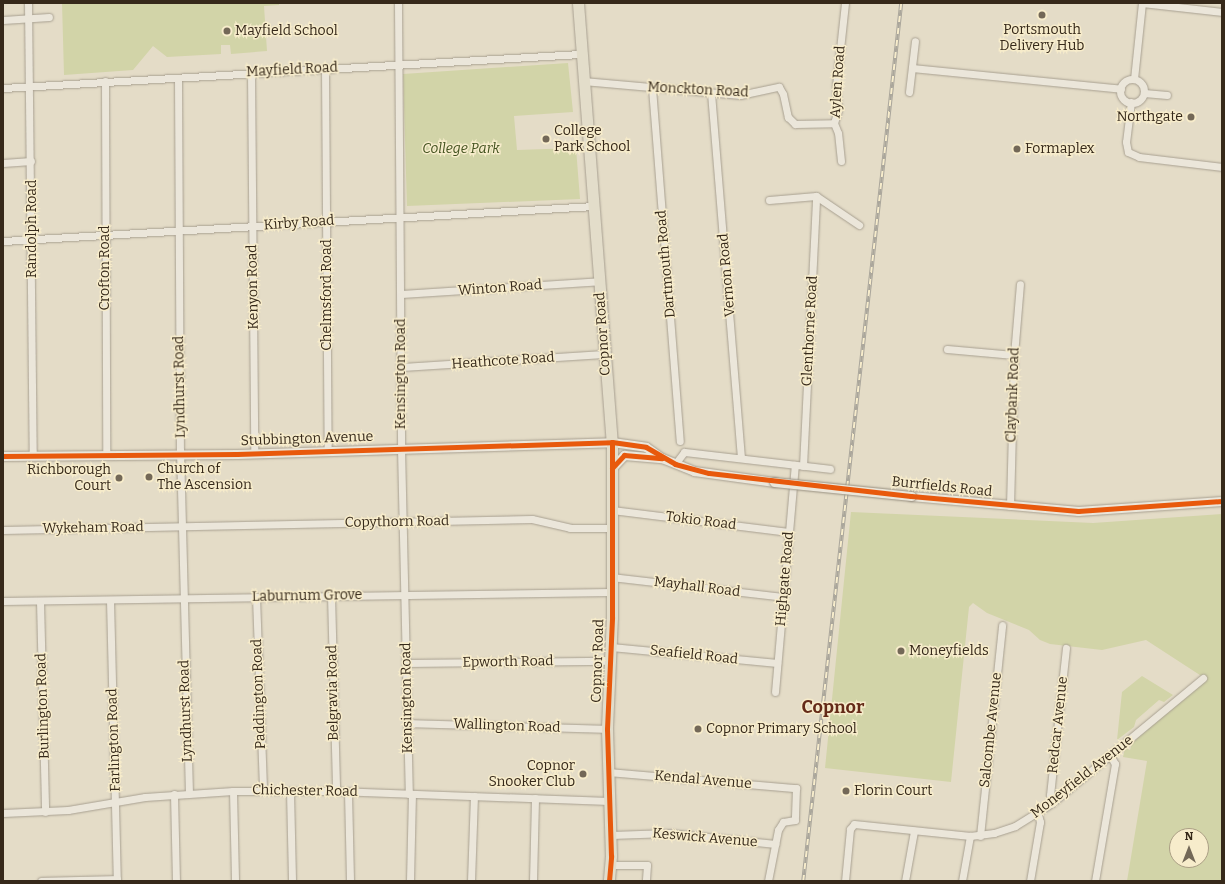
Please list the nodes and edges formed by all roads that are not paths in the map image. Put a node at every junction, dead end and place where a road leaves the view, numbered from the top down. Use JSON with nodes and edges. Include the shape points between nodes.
{"nodes":[{"id":1,"x":28,"y":3,"type":"edge"},
{"id":2,"x":398,"y":3,"type":"edge"},
{"id":3,"x":578,"y":3,"type":"edge"},
{"id":4,"x":844,"y":3,"type":"edge"},
{"id":5,"x":1142,"y":3,"type":"edge"},
{"id":6,"x":1222,"y":12,"type":"edge"},
{"id":7,"x":50,"y":17,"type":"dead end"},
{"id":8,"x":3,"y":20,"type":"edge"},
{"id":9,"x":29,"y":20,"type":"junction"},
{"id":10,"x":915,"y":41,"type":"dead end"},
{"id":11,"x":581,"y":54,"type":"junction"},
{"id":12,"x":398,"y":64,"type":"junction"},
{"id":13,"x":325,"y":68,"type":"junction"},
{"id":14,"x":912,"y":68,"type":"junction"},
{"id":15,"x":250,"y":73,"type":"junction"},
{"id":16,"x":178,"y":78,"type":"junction"},
{"id":17,"x":1134,"y":79,"type":"junction"},
{"id":18,"x":105,"y":81,"type":"junction"},
{"id":19,"x":583,"y":81,"type":"junction"},
{"id":20,"x":30,"y":86,"type":"junction"},
{"id":21,"x":3,"y":88,"type":"edge"},
{"id":22,"x":652,"y":88,"type":"junction"},
{"id":23,"x":1121,"y":89,"type":"junction"},
{"id":24,"x":909,"y":92,"type":"dead end"},
{"id":25,"x":711,"y":93,"type":"junction"},
{"id":26,"x":1144,"y":93,"type":"junction"},
{"id":27,"x":1167,"y":95,"type":"dead end"},
{"id":28,"x":1131,"y":102,"type":"junction"},
{"id":29,"x":834,"y":123,"type":"junction"},
{"id":30,"x":32,"y":161,"type":"junction"},
{"id":31,"x":841,"y":161,"type":"dead end"},
{"id":32,"x":3,"y":163,"type":"edge"},
{"id":33,"x":1222,"y":167,"type":"edge"},
{"id":34,"x":816,"y":196,"type":"junction"},
{"id":35,"x":769,"y":200,"type":"dead end"},
{"id":36,"x":594,"y":206,"type":"junction"},
{"id":37,"x":401,"y":217,"type":"junction"},
{"id":38,"x":327,"y":221,"type":"junction"},
{"id":39,"x":859,"y":225,"type":"dead end"},
{"id":40,"x":252,"y":226,"type":"junction"},
{"id":41,"x":178,"y":230,"type":"junction"},
{"id":42,"x":105,"y":235,"type":"junction"},
{"id":43,"x":32,"y":239,"type":"junction"},
{"id":44,"x":3,"y":241,"type":"edge"},
{"id":45,"x":600,"y":281,"type":"junction"},
{"id":46,"x":1020,"y":284,"type":"dead end"},
{"id":47,"x":401,"y":294,"type":"junction"},
{"id":48,"x":947,"y":349,"type":"dead end"},
{"id":49,"x":604,"y":354,"type":"junction"},
{"id":50,"x":1014,"y":355,"type":"junction"},
{"id":51,"x":402,"y":367,"type":"junction"},
{"id":52,"x":680,"y":441,"type":"dead end"},
{"id":53,"x":612,"y":442,"type":"junction"},
{"id":54,"x":402,"y":448,"type":"junction"},
{"id":55,"x":328,"y":450,"type":"junction"},
{"id":56,"x":254,"y":453,"type":"junction"},
{"id":57,"x":33,"y":455,"type":"junction"},
{"id":58,"x":106,"y":455,"type":"junction"},
{"id":59,"x":181,"y":455,"type":"junction"},
{"id":60,"x":3,"y":456,"type":"edge"},
{"id":61,"x":662,"y":458,"type":"junction"},
{"id":62,"x":741,"y":458,"type":"junction"},
{"id":63,"x":675,"y":464,"type":"junction"},
{"id":64,"x":795,"y":465,"type":"junction"},
{"id":65,"x":803,"y":466,"type":"junction"},
{"id":66,"x":612,"y":468,"type":"junction"},
{"id":67,"x":830,"y":469,"type":"dead end"},
{"id":68,"x":1222,"y":501,"type":"edge"},
{"id":69,"x":1010,"y":506,"type":"junction"},
{"id":70,"x":612,"y":510,"type":"junction"},
{"id":71,"x":403,"y":522,"type":"junction"},
{"id":72,"x":182,"y":526,"type":"junction"},
{"id":73,"x":611,"y":528,"type":"junction"},
{"id":74,"x":3,"y":530,"type":"edge"},
{"id":75,"x":789,"y":532,"type":"junction"},
{"id":76,"x":611,"y":577,"type":"junction"},
{"id":77,"x":611,"y":592,"type":"junction"},
{"id":78,"x":331,"y":595,"type":"junction"},
{"id":79,"x":404,"y":595,"type":"junction"},
{"id":80,"x":256,"y":597,"type":"junction"},
{"id":81,"x":783,"y":597,"type":"junction"},
{"id":82,"x":183,"y":598,"type":"junction"},
{"id":83,"x":110,"y":600,"type":"junction"},
{"id":84,"x":3,"y":601,"type":"edge"},
{"id":85,"x":40,"y":601,"type":"junction"},
{"id":86,"x":1002,"y":625,"type":"dead end"},
{"id":87,"x":611,"y":647,"type":"junction"},
{"id":88,"x":1066,"y":648,"type":"dead end"},
{"id":89,"x":610,"y":661,"type":"junction"},
{"id":90,"x":406,"y":663,"type":"junction"},
{"id":91,"x":777,"y":663,"type":"junction"},
{"id":92,"x":1203,"y":678,"type":"dead end"},
{"id":93,"x":775,"y":692,"type":"dead end"},
{"id":94,"x":408,"y":723,"type":"junction"},
{"id":95,"x":607,"y":730,"type":"junction"},
{"id":96,"x":1110,"y":755,"type":"junction"},
{"id":97,"x":608,"y":772,"type":"junction"},
{"id":98,"x":233,"y":790,"type":"junction"},
{"id":99,"x":263,"y":790,"type":"junction"},
{"id":100,"x":290,"y":790,"type":"junction"},
{"id":101,"x":336,"y":791,"type":"junction"},
{"id":102,"x":348,"y":792,"type":"junction"},
{"id":103,"x":189,"y":793,"type":"junction"},
{"id":104,"x":174,"y":794,"type":"junction"},
{"id":105,"x":411,"y":794,"type":"junction"},
{"id":106,"x":474,"y":796,"type":"junction"},
{"id":107,"x":535,"y":798,"type":"junction"},
{"id":108,"x":609,"y":800,"type":"junction"},
{"id":109,"x":116,"y":801,"type":"junction"},
{"id":110,"x":1052,"y":803,"type":"junction"},
{"id":111,"x":45,"y":812,"type":"junction"},
{"id":112,"x":3,"y":813,"type":"edge"},
{"id":113,"x":1038,"y":814,"type":"junction"},
{"id":114,"x":914,"y":831,"type":"junction"},
{"id":115,"x":611,"y":835,"type":"junction"},
{"id":116,"x":970,"y":836,"type":"junction"},
{"id":117,"x":980,"y":836,"type":"junction"},
{"id":118,"x":775,"y":844,"type":"junction"},
{"id":119,"x":611,"y":865,"type":"junction"},
{"id":120,"x":117,"y":880,"type":"edge"},
{"id":121,"x":41,"y":881,"type":"edge"},
{"id":122,"x":176,"y":881,"type":"edge"},
{"id":123,"x":235,"y":881,"type":"edge"},
{"id":124,"x":292,"y":881,"type":"edge"},
{"id":125,"x":350,"y":881,"type":"edge"},
{"id":126,"x":410,"y":881,"type":"edge"},
{"id":127,"x":471,"y":881,"type":"edge"},
{"id":128,"x":533,"y":881,"type":"edge"},
{"id":129,"x":609,"y":881,"type":"edge"},
{"id":130,"x":646,"y":881,"type":"edge"},
{"id":131,"x":768,"y":881,"type":"edge"},
{"id":132,"x":845,"y":881,"type":"edge"},
{"id":133,"x":905,"y":881,"type":"edge"},
{"id":134,"x":962,"y":881,"type":"edge"},
{"id":135,"x":1030,"y":881,"type":"edge"},
{"id":136,"x":1095,"y":881,"type":"edge"}],
"edges":[{"from":1,"to":9,"type":"street","name":"Randolph Road"},
{"from":2,"to":12,"type":"street","name":"Kensington Road"},
{"from":3,"to":11,"type":"main road","name":"Copnor Road"},
{"from":4,"to":29,"type":"street","name":"Aylen Road","via":[[836,86],[838,110]]},
{"from":5,"to":6,"type":"street"},
{"from":5,"to":17,"type":"street"},
{"from":7,"to":9,"type":"street"},
{"from":8,"to":9,"type":"street"},
{"from":9,"to":20,"type":"street","name":"Randolph Road"},
{"from":10,"to":14,"type":"street"},
{"from":11,"to":12,"type":"street","name":"Mayfield Road"},
{"from":11,"to":19,"type":"main road","name":"Copnor Road"},
{"from":12,"to":13,"type":"street","name":"Mayfield Road"},
{"from":12,"to":37,"type":"street","name":"Kensington Road"},
{"from":13,"to":15,"type":"street","name":"Mayfield Road"},
{"from":13,"to":38,"type":"street","name":"Chelmsford Road"},
{"from":14,"to":23,"type":"street"},
{"from":14,"to":24,"type":"street"},
{"from":15,"to":16,"type":"street","name":"Mayfield Road"},
{"from":15,"to":40,"type":"street","name":"Kenyon Road"},
{"from":16,"to":18,"type":"street","name":"Mayfield Road"},
{"from":16,"to":41,"type":"street","name":"Lyndhurst Road"},
{"from":17,"to":23,"type":"street","via":[[1124,82]]},
{"from":17,"to":26,"type":"street","via":[[1141,83]]},
{"from":18,"to":20,"type":"street","name":"Mayfield Road"},
{"from":18,"to":42,"type":"street","name":"Crofton Road"},
{"from":19,"to":22,"type":"street","name":"Monckton Road"},
{"from":19,"to":36,"type":"main road","name":"Copnor Road"},
{"from":20,"to":21,"type":"street","name":"Mayfield Road"},
{"from":20,"to":30,"type":"street","name":"Randolph Road"},
{"from":22,"to":25,"type":"street","name":"Monckton Road"},
{"from":22,"to":52,"type":"street","name":"Dartmouth Road"},
{"from":23,"to":28,"type":"street","via":[[1124,99]]},
{"from":25,"to":29,"type":"street","name":"Monckton Road","via":[[746,95],[779,87],[788,117],[795,124]]},
{"from":25,"to":62,"type":"street","name":"Vernon Road"},
{"from":26,"to":27,"type":"street"},
{"from":26,"to":28,"type":"street","via":[[1140,100]]},
{"from":28,"to":33,"type":"street","via":[[1126,142],[1128,152],[1140,157]]},
{"from":29,"to":31,"type":"street","name":"Aylen Road","via":[[838,133]]},
{"from":30,"to":32,"type":"street"},
{"from":30,"to":43,"type":"street","name":"Randolph Road"},
{"from":34,"to":35,"type":"street"},
{"from":34,"to":39,"type":"street"},
{"from":34,"to":65,"type":"street","name":"Glenthorne Road"},
{"from":36,"to":37,"type":"street","name":"Kirby Road"},
{"from":36,"to":45,"type":"main road","name":"Copnor Road"},
{"from":37,"to":38,"type":"street","name":"Kirby Road"},
{"from":37,"to":47,"type":"street","name":"Kensington Road"},
{"from":38,"to":40,"type":"street","name":"Kirby Road"},
{"from":38,"to":55,"type":"street","name":"Chelmsford Road"},
{"from":40,"to":41,"type":"street","name":"Kirby Road"},
{"from":40,"to":56,"type":"street","name":"Kenyon Road"},
{"from":41,"to":42,"type":"street","name":"Kirby Road"},
{"from":41,"to":59,"type":"street","name":"Lyndhurst Road"},
{"from":42,"to":43,"type":"street","name":"Kirby Road"},
{"from":42,"to":58,"type":"street","name":"Crofton Road"},
{"from":43,"to":44,"type":"street","name":"Kirby Road"},
{"from":43,"to":57,"type":"street","name":"Randolph Road"},
{"from":45,"to":47,"type":"street","name":"Winton Road"},
{"from":45,"to":49,"type":"main road","name":"Copnor Road"},
{"from":46,"to":50,"type":"street","name":"Claybank Road"},
{"from":47,"to":51,"type":"street","name":"Kensington Road"},
{"from":48,"to":50,"type":"street"},
{"from":49,"to":51,"type":"street","name":"Heathcote Road"},
{"from":49,"to":53,"type":"main road","name":"Copnor Road"},
{"from":50,"to":69,"type":"street","name":"Claybank Road"},
{"from":51,"to":54,"type":"street","name":"Kensington Road"},
{"from":53,"to":54,"type":"street","name":"Stubbington Avenue"},
{"from":53,"to":61,"type":"street","name":"Burrfields Road","via":[[646,447]]},
{"from":53,"to":66,"type":"main road","name":"Copnor Road"},
{"from":54,"to":55,"type":"street","name":"Stubbington Avenue"},
{"from":54,"to":71,"type":"street","name":"Kensington Road"},
{"from":55,"to":56,"type":"street","name":"Stubbington Avenue"},
{"from":56,"to":59,"type":"street","name":"Stubbington Avenue"},
{"from":57,"to":58,"type":"street","name":"Stubbington Avenue"},
{"from":57,"to":60,"type":"street","name":"Stubbington Avenue"},
{"from":58,"to":59,"type":"street","name":"Stubbington Avenue"},
{"from":59,"to":72,"type":"street","name":"Lyndhurst Road"},
{"from":61,"to":63,"type":"street","name":"Burrfields Road"},
{"from":61,"to":66,"type":"street","name":"Burrfields Road","via":[[624,455]]},
{"from":62,"to":63,"type":"street","via":[[684,452]]},
{"from":62,"to":64,"type":"street"},
{"from":63,"to":69,"type":"street","name":"Burrfields Road","bridge":true,"via":[[709,474]]},
{"from":64,"to":65,"type":"street"},
{"from":64,"to":75,"type":"street","name":"Highgate Road"},
{"from":65,"to":67,"type":"street"},
{"from":66,"to":70,"type":"main road","name":"Copnor Road"},
{"from":68,"to":69,"type":"street","name":"Burrfields Road","via":[[1078,511]]},
{"from":70,"to":73,"type":"main road","name":"Copnor Road"},
{"from":70,"to":75,"type":"street","name":"Tokio Road"},
{"from":71,"to":72,"type":"street","name":"Copythorn Road"},
{"from":71,"to":73,"type":"street","name":"Copythorn Road","via":[[532,519],[570,528]]},
{"from":71,"to":79,"type":"street","name":"Kensington Road"},
{"from":72,"to":74,"type":"street","name":"Wykeham Road"},
{"from":72,"to":82,"type":"street","name":"Lyndhurst Road"},
{"from":73,"to":76,"type":"main road","name":"Copnor Road"},
{"from":75,"to":81,"type":"street","name":"Highgate Road"},
{"from":76,"to":77,"type":"main road","name":"Copnor Road"},
{"from":76,"to":81,"type":"street","name":"Mayhall Road"},
{"from":77,"to":79,"type":"street","name":"Laburnum Grove"},
{"from":77,"to":87,"type":"main road","name":"Copnor Road"},
{"from":78,"to":79,"type":"street","name":"Laburnum Grove"},
{"from":78,"to":80,"type":"street","name":"Laburnum Grove"},
{"from":78,"to":101,"type":"street","name":"Belgravia Road"},
{"from":79,"to":90,"type":"street","name":"Kensington Road"},
{"from":80,"to":82,"type":"street","name":"Laburnum Grove"},
{"from":80,"to":99,"type":"street","name":"Paddington Road"},
{"from":81,"to":91,"type":"street","name":"Highgate Road"},
{"from":82,"to":83,"type":"street","name":"Laburnum Grove"},
{"from":82,"to":103,"type":"street","name":"Lyndhurst Road"},
{"from":83,"to":85,"type":"street","name":"Laburnum Grove"},
{"from":83,"to":109,"type":"street","name":"Farlington Road"},
{"from":84,"to":85,"type":"street","name":"Laburnum Grove"},
{"from":85,"to":111,"type":"street","name":"Burlington Road"},
{"from":86,"to":117,"type":"street","name":"Salcombe Avenue"},
{"from":87,"to":89,"type":"main road","name":"Copnor Road"},
{"from":87,"to":91,"type":"street","name":"Seafield Road"},
{"from":88,"to":110,"type":"street","name":"Redcar Avenue","via":[[1050,795]]},
{"from":89,"to":90,"type":"street","name":"Epworth Road"},
{"from":89,"to":95,"type":"main road","name":"Copnor Road"},
{"from":90,"to":94,"type":"street","name":"Kensington Road"},
{"from":91,"to":93,"type":"street","name":"Highgate Road"},
{"from":92,"to":96,"type":"street","name":"Moneyfield Avenue"},
{"from":94,"to":95,"type":"street","name":"Wallington Road"},
{"from":94,"to":105,"type":"street","name":"Kensington Road"},
{"from":95,"to":97,"type":"main road","name":"Copnor Road"},
{"from":96,"to":110,"type":"street","name":"Moneyfield Avenue"},
{"from":96,"to":136,"type":"street","via":[[1115,764]]},
{"from":97,"to":108,"type":"main road","name":"Copnor Road"},
{"from":97,"to":118,"type":"street","name":"Kendal Avenue","via":[[787,787],[797,791],[795,820],[780,825]]},
{"from":98,"to":99,"type":"street","name":"Chichester Road"},
{"from":98,"to":103,"type":"street","name":"Chichester Road"},
{"from":98,"to":123,"type":"street"},
{"from":99,"to":100,"type":"street","name":"Chichester Road"},
{"from":100,"to":101,"type":"street","name":"Chichester Road"},
{"from":100,"to":124,"type":"street"},
{"from":101,"to":102,"type":"street","name":"Chichester Road"},
{"from":102,"to":105,"type":"street","name":"Chichester Road"},
{"from":102,"to":125,"type":"street"},
{"from":103,"to":104,"type":"street","name":"Chichester Road"},
{"from":104,"to":109,"type":"street","name":"Chichester Road"},
{"from":104,"to":122,"type":"street"},
{"from":105,"to":106,"type":"street","name":"Chichester Road"},
{"from":105,"to":126,"type":"street","name":"Kensington Road"},
{"from":106,"to":107,"type":"street","name":"Chichester Road"},
{"from":106,"to":127,"type":"street"},
{"from":107,"to":108,"type":"street","name":"Chichester Road"},
{"from":107,"to":128,"type":"street"},
{"from":108,"to":115,"type":"main road","name":"Copnor Road"},
{"from":109,"to":111,"type":"street","name":"Chichester Road"},
{"from":109,"to":120,"type":"street","name":"Farlington Road"},
{"from":110,"to":113,"type":"street","name":"Moneyfield Avenue"},
{"from":111,"to":112,"type":"street","name":"Chichester Road"},
{"from":113,"to":117,"type":"street","name":"Moneyfield Avenue","via":[[1005,830]]},
{"from":113,"to":135,"type":"street","via":[[1040,822]]},
{"from":114,"to":116,"type":"street","name":"Moneyfield Avenue"},
{"from":114,"to":132,"type":"street","name":"Moneyfield Avenue","via":[[854,824],[850,829]]},
{"from":114,"to":133,"type":"street"},
{"from":115,"to":118,"type":"street","name":"Keswick Avenue","via":[[669,833]]},
{"from":115,"to":119,"type":"main road","name":"Copnor Road"},
{"from":116,"to":117,"type":"street","name":"Moneyfield Avenue"},
{"from":116,"to":134,"type":"street"},
{"from":118,"to":131,"type":"street"},
{"from":119,"to":129,"type":"main road","name":"Copnor Road"},
{"from":119,"to":130,"type":"street","via":[[647,865]]},
{"from":120,"to":121,"type":"street"}]}
